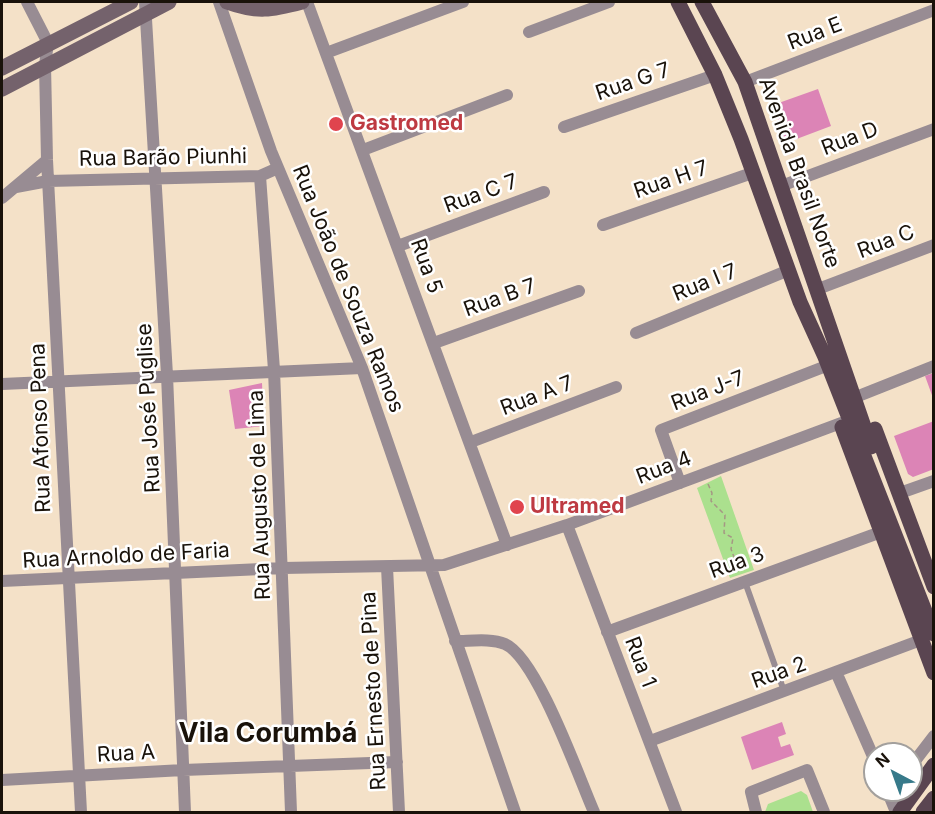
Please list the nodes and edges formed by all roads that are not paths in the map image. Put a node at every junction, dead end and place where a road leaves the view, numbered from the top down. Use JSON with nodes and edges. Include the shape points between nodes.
{"nodes":[{"id":1,"x":27,"y":2,"type":"edge"},
{"id":2,"x":131,"y":2,"type":"edge"},
{"id":3,"x":169,"y":2,"type":"edge"},
{"id":4,"x":219,"y":2,"type":"edge"},
{"id":5,"x":227,"y":2,"type":"edge"},
{"id":6,"x":302,"y":2,"type":"edge"},
{"id":7,"x":307,"y":2,"type":"edge"},
{"id":8,"x":463,"y":2,"type":"edge"},
{"id":9,"x":609,"y":2,"type":"edge"},
{"id":10,"x":678,"y":2,"type":"edge"},
{"id":11,"x":702,"y":2,"type":"edge"},
{"id":12,"x":146,"y":7,"type":"edge"},
{"id":13,"x":248,"y":9,"type":"junction"},
{"id":14,"x":933,"y":10,"type":"edge"},
{"id":15,"x":228,"y":26,"type":"junction"},
{"id":16,"x":529,"y":32,"type":"dead end"},
{"id":17,"x":48,"y":43,"type":"junction"},
{"id":18,"x":326,"y":53,"type":"junction"},
{"id":19,"x":45,"y":65,"type":"junction"},
{"id":20,"x":2,"y":68,"type":"edge"},
{"id":21,"x":715,"y":75,"type":"junction"},
{"id":22,"x":745,"y":82,"type":"junction"},
{"id":23,"x":2,"y":89,"type":"edge"},
{"id":24,"x":507,"y":95,"type":"dead end"},
{"id":25,"x":564,"y":127,"type":"dead end"},
{"id":26,"x":933,"y":129,"type":"edge"},
{"id":27,"x":363,"y":150,"type":"junction"},
{"id":28,"x":47,"y":160,"type":"junction"},
{"id":29,"x":278,"y":168,"type":"junction"},
{"id":30,"x":752,"y":172,"type":"junction"},
{"id":31,"x":260,"y":176,"type":"junction"},
{"id":32,"x":156,"y":178,"type":"junction"},
{"id":33,"x":48,"y":181,"type":"junction"},
{"id":34,"x":781,"y":186,"type":"junction"},
{"id":35,"x":15,"y":187,"type":"junction"},
{"id":36,"x":544,"y":192,"type":"dead end"},
{"id":37,"x":2,"y":198,"type":"edge"},
{"id":38,"x":603,"y":225,"type":"dead end"},
{"id":39,"x":933,"y":245,"type":"edge"},
{"id":40,"x":398,"y":246,"type":"junction"},
{"id":41,"x":789,"y":270,"type":"junction"},
{"id":42,"x":818,"y":289,"type":"junction"},
{"id":43,"x":579,"y":291,"type":"dead end"},
{"id":44,"x":636,"y":333,"type":"dead end"},
{"id":45,"x":813,"y":333,"type":"junction"},
{"id":46,"x":434,"y":343,"type":"junction"},
{"id":47,"x":844,"y":364,"type":"junction"},
{"id":48,"x":933,"y":366,"type":"edge"},
{"id":49,"x":362,"y":368,"type":"junction"},
{"id":50,"x":821,"y":368,"type":"junction"},
{"id":51,"x":274,"y":370,"type":"junction"},
{"id":52,"x":167,"y":375,"type":"junction"},
{"id":53,"x":59,"y":380,"type":"junction"},
{"id":54,"x":2,"y":384,"type":"edge"},
{"id":55,"x":616,"y":387,"type":"dead end"},
{"id":56,"x":861,"y":396,"type":"junction"},
{"id":57,"x":841,"y":423,"type":"junction"},
{"id":58,"x":471,"y":442,"type":"junction"},
{"id":59,"x":933,"y":481,"type":"edge"},
{"id":60,"x":680,"y":483,"type":"junction"},
{"id":61,"x":900,"y":493,"type":"junction"},
{"id":62,"x":567,"y":525,"type":"junction"},
{"id":63,"x":881,"y":532,"type":"junction"},
{"id":64,"x":507,"y":545,"type":"junction"},
{"id":65,"x":431,"y":566,"type":"junction"},
{"id":66,"x":387,"y":567,"type":"junction"},
{"id":67,"x":283,"y":568,"type":"junction"},
{"id":68,"x":176,"y":572,"type":"junction"},
{"id":69,"x":67,"y":578,"type":"junction"},
{"id":70,"x":745,"y":578,"type":"junction"},
{"id":71,"x":2,"y":581,"type":"edge"},
{"id":72,"x":933,"y":587,"type":"edge"},
{"id":73,"x":933,"y":613,"type":"edge"},
{"id":74,"x":607,"y":632,"type":"junction"},
{"id":75,"x":927,"y":637,"type":"edge"},
{"id":76,"x":455,"y":641,"type":"junction"},
{"id":77,"x":836,"y":672,"type":"junction"},
{"id":78,"x":933,"y":672,"type":"edge"},
{"id":79,"x":784,"y":691,"type":"junction"},
{"id":80,"x":933,"y":736,"type":"edge"},
{"id":81,"x":650,"y":741,"type":"junction"},
{"id":82,"x":867,"y":742,"type":"edge"},
{"id":83,"x":923,"y":749,"type":"edge"},
{"id":84,"x":397,"y":762,"type":"junction"},
{"id":85,"x":933,"y":765,"type":"edge"},
{"id":86,"x":289,"y":766,"type":"junction"},
{"id":87,"x":183,"y":770,"type":"junction"},
{"id":88,"x":80,"y":776,"type":"junction"},
{"id":89,"x":2,"y":780,"type":"edge"},
{"id":90,"x":933,"y":798,"type":"edge"},
{"id":91,"x":81,"y":813,"type":"edge"},
{"id":92,"x":185,"y":813,"type":"edge"},
{"id":93,"x":291,"y":813,"type":"edge"},
{"id":94,"x":399,"y":813,"type":"edge"},
{"id":95,"x":515,"y":813,"type":"edge"},
{"id":96,"x":594,"y":813,"type":"edge"},
{"id":97,"x":676,"y":813,"type":"edge"},
{"id":98,"x":756,"y":813,"type":"edge"},
{"id":99,"x":825,"y":813,"type":"edge"},
{"id":100,"x":898,"y":813,"type":"edge"},
{"id":101,"x":923,"y":813,"type":"edge"}],
"edges":[{"from":1,"to":17,"type":"street"},
{"from":2,"to":17,"type":"street"},
{"from":3,"to":12,"type":"street"},
{"from":4,"to":15,"type":"street","name":"Rua João de Souza Ramos"},
{"from":5,"to":13,"type":"street"},
{"from":6,"to":13,"type":"street","via":[[276,9]]},
{"from":7,"to":18,"type":"street","name":"Rua 5"},
{"from":8,"to":18,"type":"street"},
{"from":9,"to":16,"type":"street"},
{"from":10,"to":21,"type":"main road","name":"Avenida Brasil Norte"},
{"from":11,"to":22,"type":"main road","name":"Avenida Brasil Norte"},
{"from":12,"to":19,"type":"street"},
{"from":12,"to":32,"type":"street","name":"Rua José Puglise"},
{"from":13,"to":15,"type":"street"},
{"from":14,"to":22,"type":"street","name":"Rua E"},
{"from":15,"to":29,"type":"street","name":"Rua João de Souza Ramos"},
{"from":17,"to":19,"type":"street","name":"Rua Afonso Pena"},
{"from":17,"to":20,"type":"street"},
{"from":18,"to":27,"type":"street","name":"Rua 5"},
{"from":19,"to":23,"type":"street"},
{"from":19,"to":28,"type":"street","name":"Rua Afonso Pena"},
{"from":21,"to":25,"type":"street","name":"Rua G 7"},
{"from":21,"to":30,"type":"main road","name":"Avenida Brasil Norte"},
{"from":22,"to":34,"type":"main road","name":"Avenida Brasil Norte"},
{"from":24,"to":27,"type":"street"},
{"from":26,"to":34,"type":"street","name":"Rua D"},
{"from":27,"to":40,"type":"street","name":"Rua 5"},
{"from":28,"to":33,"type":"street","name":"Rua Afonso Pena"},
{"from":28,"to":35,"type":"street"},
{"from":29,"to":31,"type":"street","name":"Rua Barão Piunhi"},
{"from":29,"to":49,"type":"street","name":"Rua João de Souza Ramos"},
{"from":30,"to":38,"type":"street","name":"Rua H 7"},
{"from":30,"to":41,"type":"main road","name":"Avenida Brasil Norte"},
{"from":31,"to":32,"type":"street","name":"Rua Barão Piunhi"},
{"from":31,"to":51,"type":"street","name":"Rua Augusto de Lima"},
{"from":32,"to":33,"type":"street","name":"Rua Barão Piunhi"},
{"from":32,"to":52,"type":"street","name":"Rua José Puglise"},
{"from":33,"to":35,"type":"street","name":"Rua Barão Piunhi"},
{"from":33,"to":53,"type":"street","name":"Rua Afonso Pena"},
{"from":34,"to":42,"type":"main road","name":"Avenida Brasil Norte"},
{"from":35,"to":37,"type":"street"},
{"from":36,"to":40,"type":"street","name":"Rua C 7"},
{"from":39,"to":42,"type":"street","name":"Rua C"},
{"from":40,"to":46,"type":"street","name":"Rua 5"},
{"from":41,"to":44,"type":"street","name":"Rua I 7"},
{"from":41,"to":45,"type":"main road","name":"Avenida Brasil Norte"},
{"from":42,"to":47,"type":"main road","name":"Avenida Brasil Norte"},
{"from":43,"to":46,"type":"street","name":"Rua B 7"},
{"from":45,"to":50,"type":"main road","name":"Avenida Brasil Norte"},
{"from":45,"to":75,"type":"main road","name":"Avenida Brasil Norte","via":[[879,492]]},
{"from":46,"to":58,"type":"street","name":"Rua 5"},
{"from":47,"to":56,"type":"main road","name":"Avenida Brasil Norte"},
{"from":47,"to":73,"type":"main road","name":"Avenida Brasil Norte"},
{"from":48,"to":56,"type":"street"},
{"from":49,"to":51,"type":"street"},
{"from":49,"to":65,"type":"street","name":"Rua João de Souza Ramos"},
{"from":50,"to":57,"type":"main road","name":"Avenida Brasil Norte"},
{"from":50,"to":60,"type":"street","name":"Rua J-7","via":[[661,430]]},
{"from":51,"to":52,"type":"street"},
{"from":51,"to":67,"type":"street","name":"Rua Augusto de Lima"},
{"from":52,"to":53,"type":"street"},
{"from":52,"to":68,"type":"street","name":"Rua José Puglise"},
{"from":53,"to":54,"type":"street"},
{"from":53,"to":69,"type":"street","name":"Rua Afonso Pena"},
{"from":55,"to":58,"type":"street","name":"Rua A 7"},
{"from":56,"to":61,"type":"main road","name":"Avenida Brasil Norte"},
{"from":57,"to":60,"type":"street","name":"Rua 4"},
{"from":57,"to":63,"type":"main road","name":"Avenida Brasil Norte"},
{"from":58,"to":64,"type":"street","name":"Rua 5"},
{"from":59,"to":61,"type":"street"},
{"from":60,"to":62,"type":"street","name":"Rua 4"},
{"from":61,"to":72,"type":"main road","name":"Avenida Brasil Norte"},
{"from":62,"to":64,"type":"street","name":"Rua 4"},
{"from":62,"to":74,"type":"street","name":"Rua 1"},
{"from":63,"to":70,"type":"street","name":"Rua 3"},
{"from":63,"to":75,"type":"main road","name":"Avenida Brasil Norte"},
{"from":64,"to":65,"type":"street","name":"Rua 4"},
{"from":65,"to":66,"type":"street","name":"Rua Arnoldo de Faria"},
{"from":65,"to":76,"type":"street"},
{"from":66,"to":67,"type":"street","name":"Rua Arnoldo de Faria"},
{"from":66,"to":84,"type":"street","name":"Rua Ernesto de Pina"},
{"from":67,"to":68,"type":"street","name":"Rua Arnoldo de Faria"},
{"from":67,"to":86,"type":"street","name":"Rua Augusto de Lima"},
{"from":68,"to":69,"type":"street","name":"Rua Arnoldo de Faria"},
{"from":68,"to":87,"type":"street","name":"Rua José Puglise"},
{"from":69,"to":71,"type":"street","name":"Rua Arnoldo de Faria"},
{"from":69,"to":88,"type":"street","name":"Rua Afonso Pena"},
{"from":70,"to":74,"type":"street","name":"Rua 3"},
{"from":70,"to":79,"type":"lane"},
{"from":74,"to":81,"type":"street","name":"Rua 1"},
{"from":75,"to":77,"type":"street","name":"Rua 2"},
{"from":75,"to":78,"type":"main road","name":"Avenida Brasil Norte"},
{"from":76,"to":95,"type":"street"},
{"from":76,"to":96,"type":"street","via":[[507,644],[525,661]]},
{"from":77,"to":79,"type":"street","name":"Rua 2"},
{"from":77,"to":82,"type":"street"},
{"from":79,"to":81,"type":"street","name":"Rua 2"},
{"from":80,"to":83,"type":"street"},
{"from":81,"to":97,"type":"street","name":"Rua 1"},
{"from":84,"to":86,"type":"street","name":"Rua A"},
{"from":84,"to":94,"type":"street","name":"Rua Ernesto de Pina"},
{"from":85,"to":100,"type":"main road"},
{"from":86,"to":87,"type":"street","name":"Rua A"},
{"from":86,"to":93,"type":"street","name":"Rua Augusto de Lima"},
{"from":87,"to":88,"type":"street","name":"Rua A"},
{"from":87,"to":92,"type":"street","name":"Rua José Puglise"},
{"from":88,"to":89,"type":"street","name":"Rua A"},
{"from":88,"to":91,"type":"street","name":"Rua Afonso Pena"},
{"from":90,"to":101,"type":"main road"},
{"from":98,"to":99,"type":"street","via":[[751,792],[807,770]]}]}
